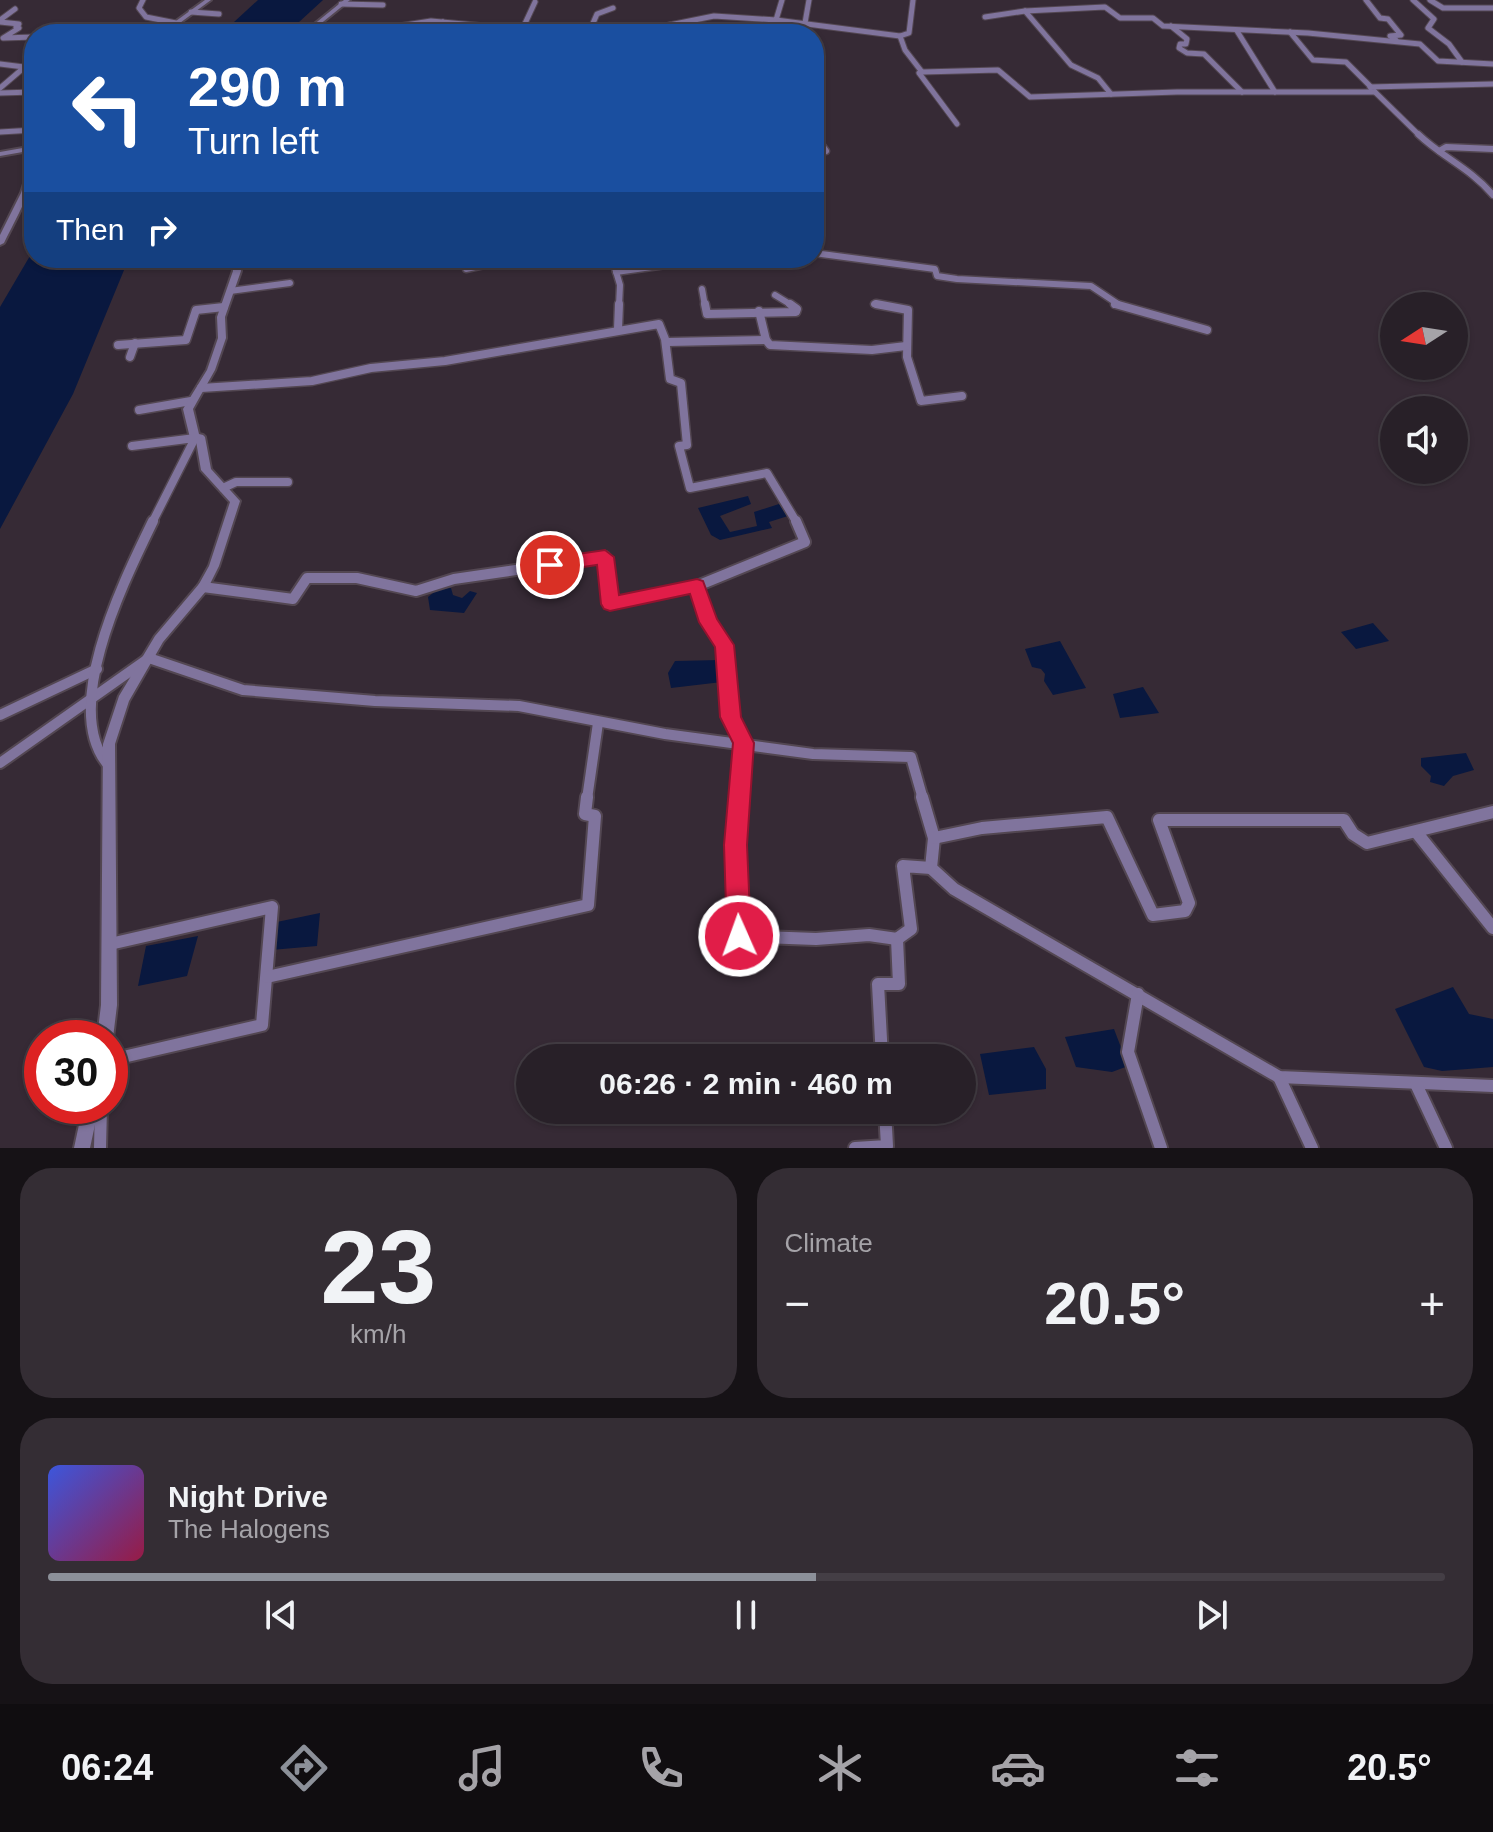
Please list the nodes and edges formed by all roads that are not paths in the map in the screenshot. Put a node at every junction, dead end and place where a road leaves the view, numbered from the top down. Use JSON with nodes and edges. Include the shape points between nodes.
{"nodes":[{"id":1,"x":143,"y":0,"type":"edge"},
{"id":2,"x":208,"y":0,"type":"edge"},
{"id":3,"x":782,"y":0,"type":"edge"},
{"id":4,"x":809,"y":0,"type":"edge"},
{"id":5,"x":913,"y":0,"type":"edge"},
{"id":6,"x":1097,"y":0,"type":"edge"},
{"id":7,"x":1366,"y":0,"type":"edge"},
{"id":8,"x":1413,"y":0,"type":"edge"},
{"id":9,"x":1430,"y":0,"type":"edge"},
{"id":10,"x":344,"y":2,"type":"edge"},
{"id":11,"x":387,"y":2,"type":"edge"},
{"id":12,"x":535,"y":2,"type":"dead end"},
{"id":13,"x":1105,"y":7,"type":"junction"},
{"id":14,"x":0,"y":8,"type":"edge"},
{"id":15,"x":613,"y":8,"type":"dead end"},
{"id":16,"x":1493,"y":8,"type":"edge"},
{"id":17,"x":1025,"y":11,"type":"junction"},
{"id":18,"x":191,"y":12,"type":"junction"},
{"id":19,"x":219,"y":14,"type":"dead end"},
{"id":20,"x":985,"y":17,"type":"dead end"},
{"id":21,"x":776,"y":20,"type":"junction"},
{"id":22,"x":0,"y":21,"type":"edge"},
{"id":23,"x":443,"y":22,"type":"joint"},
{"id":24,"x":176,"y":23,"type":"joint"},
{"id":25,"x":805,"y":23,"type":"junction"},
{"id":26,"x":317,"y":24,"type":"edge"},
{"id":27,"x":420,"y":24,"type":"edge"},
{"id":28,"x":458,"y":24,"type":"edge"},
{"id":29,"x":525,"y":24,"type":"edge"},
{"id":30,"x":593,"y":24,"type":"edge"},
{"id":31,"x":676,"y":24,"type":"edge"},
{"id":32,"x":777,"y":24,"type":"edge"},
{"id":33,"x":812,"y":24,"type":"edge"},
{"id":34,"x":824,"y":26,"type":"edge"},
{"id":35,"x":1171,"y":26,"type":"junction"},
{"id":36,"x":1237,"y":31,"type":"junction"},
{"id":37,"x":1290,"y":32,"type":"junction"},
{"id":38,"x":900,"y":36,"type":"junction"},
{"id":39,"x":24,"y":37,"type":"edge"},
{"id":40,"x":1399,"y":43,"type":"junction"},
{"id":41,"x":1462,"y":62,"type":"junction"},
{"id":42,"x":0,"y":64,"type":"edge"},
{"id":43,"x":1493,"y":64,"type":"edge"},
{"id":44,"x":24,"y":67,"type":"joint"},
{"id":45,"x":922,"y":72,"type":"junction"},
{"id":46,"x":1493,"y":84,"type":"edge"},
{"id":47,"x":1373,"y":89,"type":"junction"},
{"id":48,"x":0,"y":90,"type":"edge"},
{"id":49,"x":24,"y":91,"type":"edge"},
{"id":50,"x":1242,"y":92,"type":"junction"},
{"id":51,"x":1275,"y":92,"type":"junction"},
{"id":52,"x":1111,"y":94,"type":"junction"},
{"id":53,"x":957,"y":124,"type":"dead end"},
{"id":54,"x":24,"y":131,"type":"edge"},
{"id":55,"x":0,"y":132,"type":"edge"},
{"id":56,"x":824,"y":148,"type":"edge"},
{"id":57,"x":1493,"y":149,"type":"edge"},
{"id":58,"x":24,"y":150,"type":"edge"},
{"id":59,"x":826,"y":151,"type":"dead end"},
{"id":60,"x":1439,"y":151,"type":"junction"},
{"id":61,"x":0,"y":154,"type":"edge"},
{"id":62,"x":24,"y":195,"type":"edge"},
{"id":63,"x":1493,"y":195,"type":"edge"},
{"id":64,"x":0,"y":243,"type":"edge"},
{"id":65,"x":824,"y":254,"type":"edge"},
{"id":66,"x":238,"y":268,"type":"edge"},
{"id":67,"x":615,"y":268,"type":"edge"},
{"id":68,"x":645,"y":268,"type":"edge"},
{"id":69,"x":616,"y":272,"type":"junction"},
{"id":70,"x":290,"y":283,"type":"dead end"},
{"id":71,"x":702,"y":289,"type":"dead end"},
{"id":72,"x":230,"y":291,"type":"junction"},
{"id":73,"x":775,"y":295,"type":"dead end"},
{"id":74,"x":874,"y":304,"type":"dead end"},
{"id":75,"x":224,"y":307,"type":"junction"},
{"id":76,"x":759,"y":311,"type":"junction"},
{"id":77,"x":618,"y":329,"type":"junction"},
{"id":78,"x":1207,"y":330,"type":"dead end"},
{"id":79,"x":766,"y":340,"type":"junction"},
{"id":80,"x":668,"y":342,"type":"junction"},
{"id":81,"x":135,"y":343,"type":"junction"},
{"id":82,"x":118,"y":345,"type":"dead end"},
{"id":83,"x":906,"y":346,"type":"junction"},
{"id":84,"x":130,"y":357,"type":"dead end"},
{"id":85,"x":201,"y":388,"type":"junction"},
{"id":86,"x":962,"y":396,"type":"dead end"},
{"id":87,"x":191,"y":401,"type":"junction"},
{"id":88,"x":139,"y":410,"type":"dead end"},
{"id":89,"x":195,"y":438,"type":"junction"},
{"id":90,"x":132,"y":446,"type":"dead end"},
{"id":91,"x":288,"y":482,"type":"dead end"},
{"id":92,"x":223,"y":488,"type":"junction"},
{"id":93,"x":697,"y":586,"type":"junction"},
{"id":94,"x":203,"y":587,"type":"junction"},
{"id":95,"x":149,"y":658,"type":"junction"},
{"id":96,"x":97,"y":669,"type":"junction"},
{"id":97,"x":93,"y":696,"type":"junction"},
{"id":98,"x":0,"y":715,"type":"edge"},
{"id":99,"x":598,"y":723,"type":"junction"},
{"id":100,"x":743,"y":743,"type":"junction"},
{"id":101,"x":0,"y":763,"type":"edge"},
{"id":102,"x":109,"y":766,"type":"junction"},
{"id":103,"x":1493,"y":812,"type":"edge"},
{"id":104,"x":1417,"y":833,"type":"junction"},
{"id":105,"x":934,"y":838,"type":"junction"},
{"id":106,"x":931,"y":868,"type":"junction"},
{"id":107,"x":1493,"y":928,"type":"edge"},
{"id":108,"x":897,"y":939,"type":"junction"},
{"id":109,"x":110,"y":944,"type":"junction"},
{"id":110,"x":267,"y":977,"type":"junction"},
{"id":111,"x":1138,"y":994,"type":"junction"},
{"id":112,"x":107,"y":1020,"type":"edge"},
{"id":113,"x":881,"y":1044,"type":"edge"},
{"id":114,"x":128,"y":1056,"type":"edge"},
{"id":115,"x":1279,"y":1077,"type":"junction"},
{"id":116,"x":1416,"y":1084,"type":"junction"},
{"id":117,"x":1493,"y":1086,"type":"edge"},
{"id":118,"x":87,"y":1124,"type":"edge"},
{"id":119,"x":101,"y":1124,"type":"edge"},
{"id":120,"x":886,"y":1124,"type":"edge"},
{"id":121,"x":82,"y":1148,"type":"edge"},
{"id":122,"x":100,"y":1148,"type":"edge"},
{"id":123,"x":855,"y":1148,"type":"edge"},
{"id":124,"x":1161,"y":1148,"type":"edge"},
{"id":125,"x":1312,"y":1148,"type":"edge"},
{"id":126,"x":1446,"y":1148,"type":"edge"}],
"edges":[{"from":1,"to":24,"type":"street","via":[[139,8],[146,17]]},
{"from":2,"to":18,"type":"street"},
{"from":3,"to":21,"type":"street"},
{"from":4,"to":25,"type":"street"},
{"from":5,"to":38,"type":"street","via":[[909,33]]},
{"from":6,"to":13,"type":"street"},
{"from":7,"to":40,"type":"street","via":[[1401,35],[1390,36]]},
{"from":8,"to":41,"type":"street","via":[[1434,19],[1428,28]]},
{"from":9,"to":16,"type":"street","via":[[1443,8]]},
{"from":10,"to":11,"type":"street"},
{"from":10,"to":26,"type":"street"},
{"from":12,"to":29,"type":"street"},
{"from":13,"to":17,"type":"street"},
{"from":13,"to":35,"type":"street","via":[[1120,18],[1153,18]]},
{"from":14,"to":22,"type":"street","via":[[15,9]]},
{"from":15,"to":30,"type":"street","via":[[597,14]]},
{"from":17,"to":20,"type":"street"},
{"from":17,"to":52,"type":"street","via":[[1071,65],[1098,78]]},
{"from":18,"to":19,"type":"street"},
{"from":18,"to":24,"type":"street"},
{"from":21,"to":25,"type":"street"},
{"from":21,"to":31,"type":"street","via":[[727,15]]},
{"from":21,"to":32,"type":"street"},
{"from":22,"to":39,"type":"street","via":[[19,24],[1,37]]},
{"from":23,"to":27,"type":"street"},
{"from":23,"to":28,"type":"street"},
{"from":25,"to":33,"type":"street"},
{"from":34,"to":38,"type":"street"},
{"from":35,"to":36,"type":"street"},
{"from":35,"to":50,"type":"street","via":[[1187,39],[1179,48],[1204,54]]},
{"from":36,"to":37,"type":"street"},
{"from":36,"to":51,"type":"street"},
{"from":37,"to":40,"type":"street"},
{"from":37,"to":47,"type":"street","via":[[1313,60],[1346,62]]},
{"from":38,"to":45,"type":"street"},
{"from":40,"to":41,"type":"street","via":[[1420,44],[1438,61]]},
{"from":41,"to":43,"type":"street"},
{"from":42,"to":44,"type":"street"},
{"from":44,"to":48,"type":"street"},
{"from":45,"to":52,"type":"street","via":[[998,70],[1030,97]]},
{"from":45,"to":53,"type":"street"},
{"from":46,"to":47,"type":"street"},
{"from":47,"to":51,"type":"street"},
{"from":47,"to":60,"type":"street"},
{"from":48,"to":49,"type":"street"},
{"from":50,"to":51,"type":"street"},
{"from":50,"to":52,"type":"street"},
{"from":54,"to":55,"type":"street"},
{"from":56,"to":59,"type":"street"},
{"from":57,"to":60,"type":"street"},
{"from":58,"to":61,"type":"street"},
{"from":60,"to":63,"type":"street","via":[[1476,175]]},
{"from":62,"to":64,"type":"street"},
{"from":65,"to":78,"type":"street","via":[[910,264],[957,279],[1091,286],[1116,305]]},
{"from":66,"to":72,"type":"street"},
{"from":67,"to":69,"type":"street"},
{"from":68,"to":69,"type":"street"},
{"from":69,"to":77,"type":"street"},
{"from":70,"to":72,"type":"street"},
{"from":71,"to":76,"type":"street","via":[[707,314]]},
{"from":72,"to":75,"type":"street"},
{"from":73,"to":76,"type":"street","via":[[796,312]]},
{"from":74,"to":83,"type":"street","via":[[908,310]]},
{"from":75,"to":81,"type":"street","via":[[196,310],[186,340]]},
{"from":75,"to":85,"type":"street","via":[[222,338]]},
{"from":76,"to":79,"type":"street"},
{"from":77,"to":80,"type":"street","via":[[659,324]]},
{"from":77,"to":85,"type":"street","via":[[312,381]]},
{"from":79,"to":80,"type":"street"},
{"from":79,"to":83,"type":"street","via":[[770,345],[860,350]]},
{"from":80,"to":93,"type":"street","via":[[667,373],[681,383],[683,392],[687,445],[679,446],[690,488],[767,473],[805,542]]},
{"from":81,"to":82,"type":"street"},
{"from":81,"to":84,"type":"street"},
{"from":83,"to":86,"type":"street","via":[[907,370],[921,401]]},
{"from":85,"to":87,"type":"street"},
{"from":87,"to":88,"type":"street"},
{"from":87,"to":89,"type":"street"},
{"from":89,"to":90,"type":"street"},
{"from":89,"to":92,"type":"street","via":[[200,437],[206,470]]},
{"from":89,"to":96,"type":"street","via":[[124,580]]},
{"from":91,"to":92,"type":"street","via":[[236,482]]},
{"from":92,"to":94,"type":"street","via":[[235,501]]},
{"from":93,"to":94,"type":"street","via":[[610,604],[605,557],[454,579],[416,591],[357,578],[315,576],[307,578],[293,599]]},
{"from":93,"to":100,"type":"street","via":[[708,622],[724,645],[731,717]]},
{"from":94,"to":95,"type":"street"},
{"from":95,"to":97,"type":"street"},
{"from":95,"to":99,"type":"street","via":[[243,690],[519,706]]},
{"from":95,"to":102,"type":"street","via":[[123,700],[109,744]]},
{"from":96,"to":97,"type":"street"},
{"from":96,"to":98,"type":"street"},
{"from":97,"to":101,"type":"street"},
{"from":97,"to":102,"type":"street","via":[[96,751]]},
{"from":99,"to":100,"type":"street"},
{"from":99,"to":110,"type":"street","via":[[585,814],[595,816],[588,905]]},
{"from":100,"to":105,"type":"street","via":[[813,754],[911,757]]},
{"from":100,"to":108,"type":"street","via":[[736,845],[739,936]]},
{"from":102,"to":109,"type":"street"},
{"from":103,"to":104,"type":"street"},
{"from":104,"to":105,"type":"street","via":[[1367,843],[1344,820],[1159,820],[1189,903],[1185,911],[1153,915],[1107,817],[982,828]]},
{"from":104,"to":107,"type":"street"},
{"from":105,"to":106,"type":"street"},
{"from":106,"to":108,"type":"street","via":[[903,866],[911,929]]},
{"from":106,"to":111,"type":"street","via":[[966,897]]},
{"from":108,"to":113,"type":"street","via":[[899,984],[878,984]]},
{"from":109,"to":110,"type":"street","via":[[272,907]]},
{"from":109,"to":112,"type":"street"},
{"from":110,"to":114,"type":"street","via":[[262,1025]]},
{"from":111,"to":115,"type":"street"},
{"from":111,"to":124,"type":"street","via":[[1128,1052]]},
{"from":115,"to":116,"type":"street"},
{"from":115,"to":125,"type":"street"},
{"from":116,"to":117,"type":"street"},
{"from":116,"to":126,"type":"street"},
{"from":118,"to":121,"type":"street"},
{"from":119,"to":122,"type":"street"},
{"from":120,"to":123,"type":"street","via":[[887,1146]]}]}
